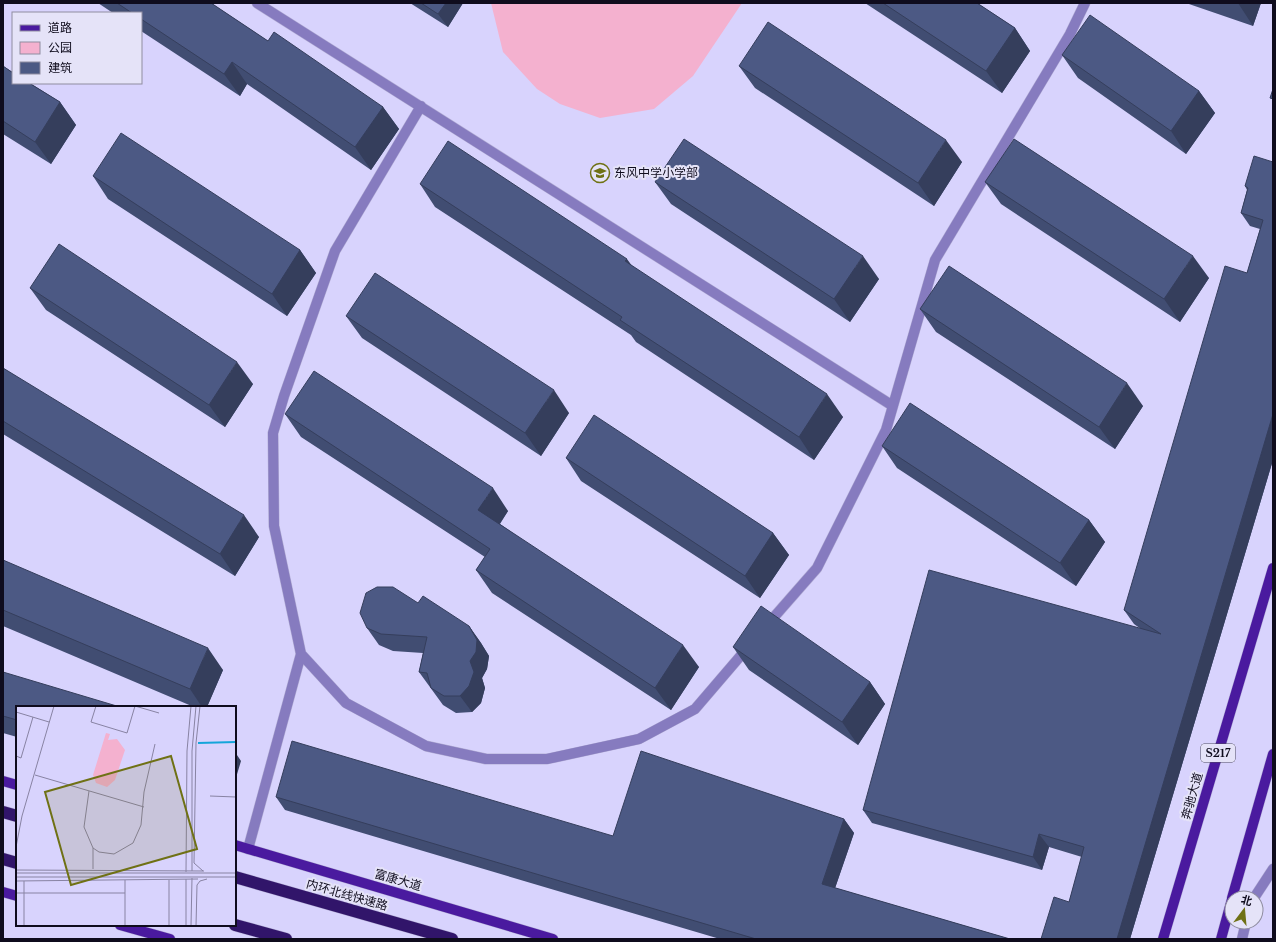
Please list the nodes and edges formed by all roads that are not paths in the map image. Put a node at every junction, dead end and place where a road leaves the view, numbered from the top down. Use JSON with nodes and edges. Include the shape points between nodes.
{"nodes":[{"id":1,"x":257,"y":3,"type":"edge"},
{"id":2,"x":1084,"y":3,"type":"edge"},
{"id":3,"x":421,"y":106,"type":"junction"},
{"id":4,"x":893,"y":406,"type":"junction"},
{"id":5,"x":1273,"y":568,"type":"edge"},
{"id":6,"x":300,"y":654,"type":"junction"},
{"id":7,"x":1273,"y":754,"type":"edge"},
{"id":8,"x":3,"y":781,"type":"edge"},
{"id":9,"x":16,"y":785,"type":"edge"},
{"id":10,"x":3,"y":812,"type":"edge"},
{"id":11,"x":16,"y":816,"type":"edge"},
{"id":12,"x":236,"y":845,"type":"edge"},
{"id":13,"x":248,"y":849,"type":"junction"},
{"id":14,"x":3,"y":860,"type":"edge"},
{"id":15,"x":16,"y":863,"type":"edge"},
{"id":16,"x":1273,"y":869,"type":"edge"},
{"id":17,"x":236,"y":877,"type":"edge"},
{"id":18,"x":1234,"y":890,"type":"edge"},
{"id":19,"x":1259,"y":890,"type":"edge"},
{"id":20,"x":3,"y":892,"type":"edge"},
{"id":21,"x":16,"y":896,"type":"edge"},
{"id":22,"x":236,"y":925,"type":"edge"},
{"id":23,"x":124,"y":926,"type":"edge"},
{"id":24,"x":1224,"y":928,"type":"edge"},
{"id":25,"x":170,"y":939,"type":"edge"},
{"id":26,"x":286,"y":939,"type":"edge"},
{"id":27,"x":452,"y":939,"type":"edge"},
{"id":28,"x":553,"y":939,"type":"edge"},
{"id":29,"x":1163,"y":939,"type":"edge"},
{"id":30,"x":1221,"y":939,"type":"edge"}],
"edges":[{"from":1,"to":3,"type":"street"},
{"from":2,"to":4,"type":"street","via":[[1070,34],[935,260]]},
{"from":3,"to":4,"type":"street"},
{"from":3,"to":6,"type":"street","via":[[336,251],[273,432],[274,526]]},
{"from":4,"to":6,"type":"street","via":[[886,430],[816,568],[695,709],[640,738],[546,759],[486,759],[426,746],[346,703]]},
{"from":5,"to":29,"type":"main road","name":"奔驰大道","number":"S217"},
{"from":6,"to":13,"type":"street"},
{"from":7,"to":18,"type":"main road"},
{"from":8,"to":9,"type":"main road"},
{"from":10,"to":11,"type":"highway"},
{"from":12,"to":13,"type":"main road","name":"富康大道"},
{"from":13,"to":28,"type":"main road","name":"富康大道"},
{"from":14,"to":15,"type":"highway"},
{"from":16,"to":19,"type":"street"},
{"from":17,"to":27,"type":"highway","name":"内环北线快速路"},
{"from":20,"to":21,"type":"main road"},
{"from":22,"to":26,"type":"highway"},
{"from":23,"to":25,"type":"main road"},
{"from":24,"to":30,"type":"main road"}]}
